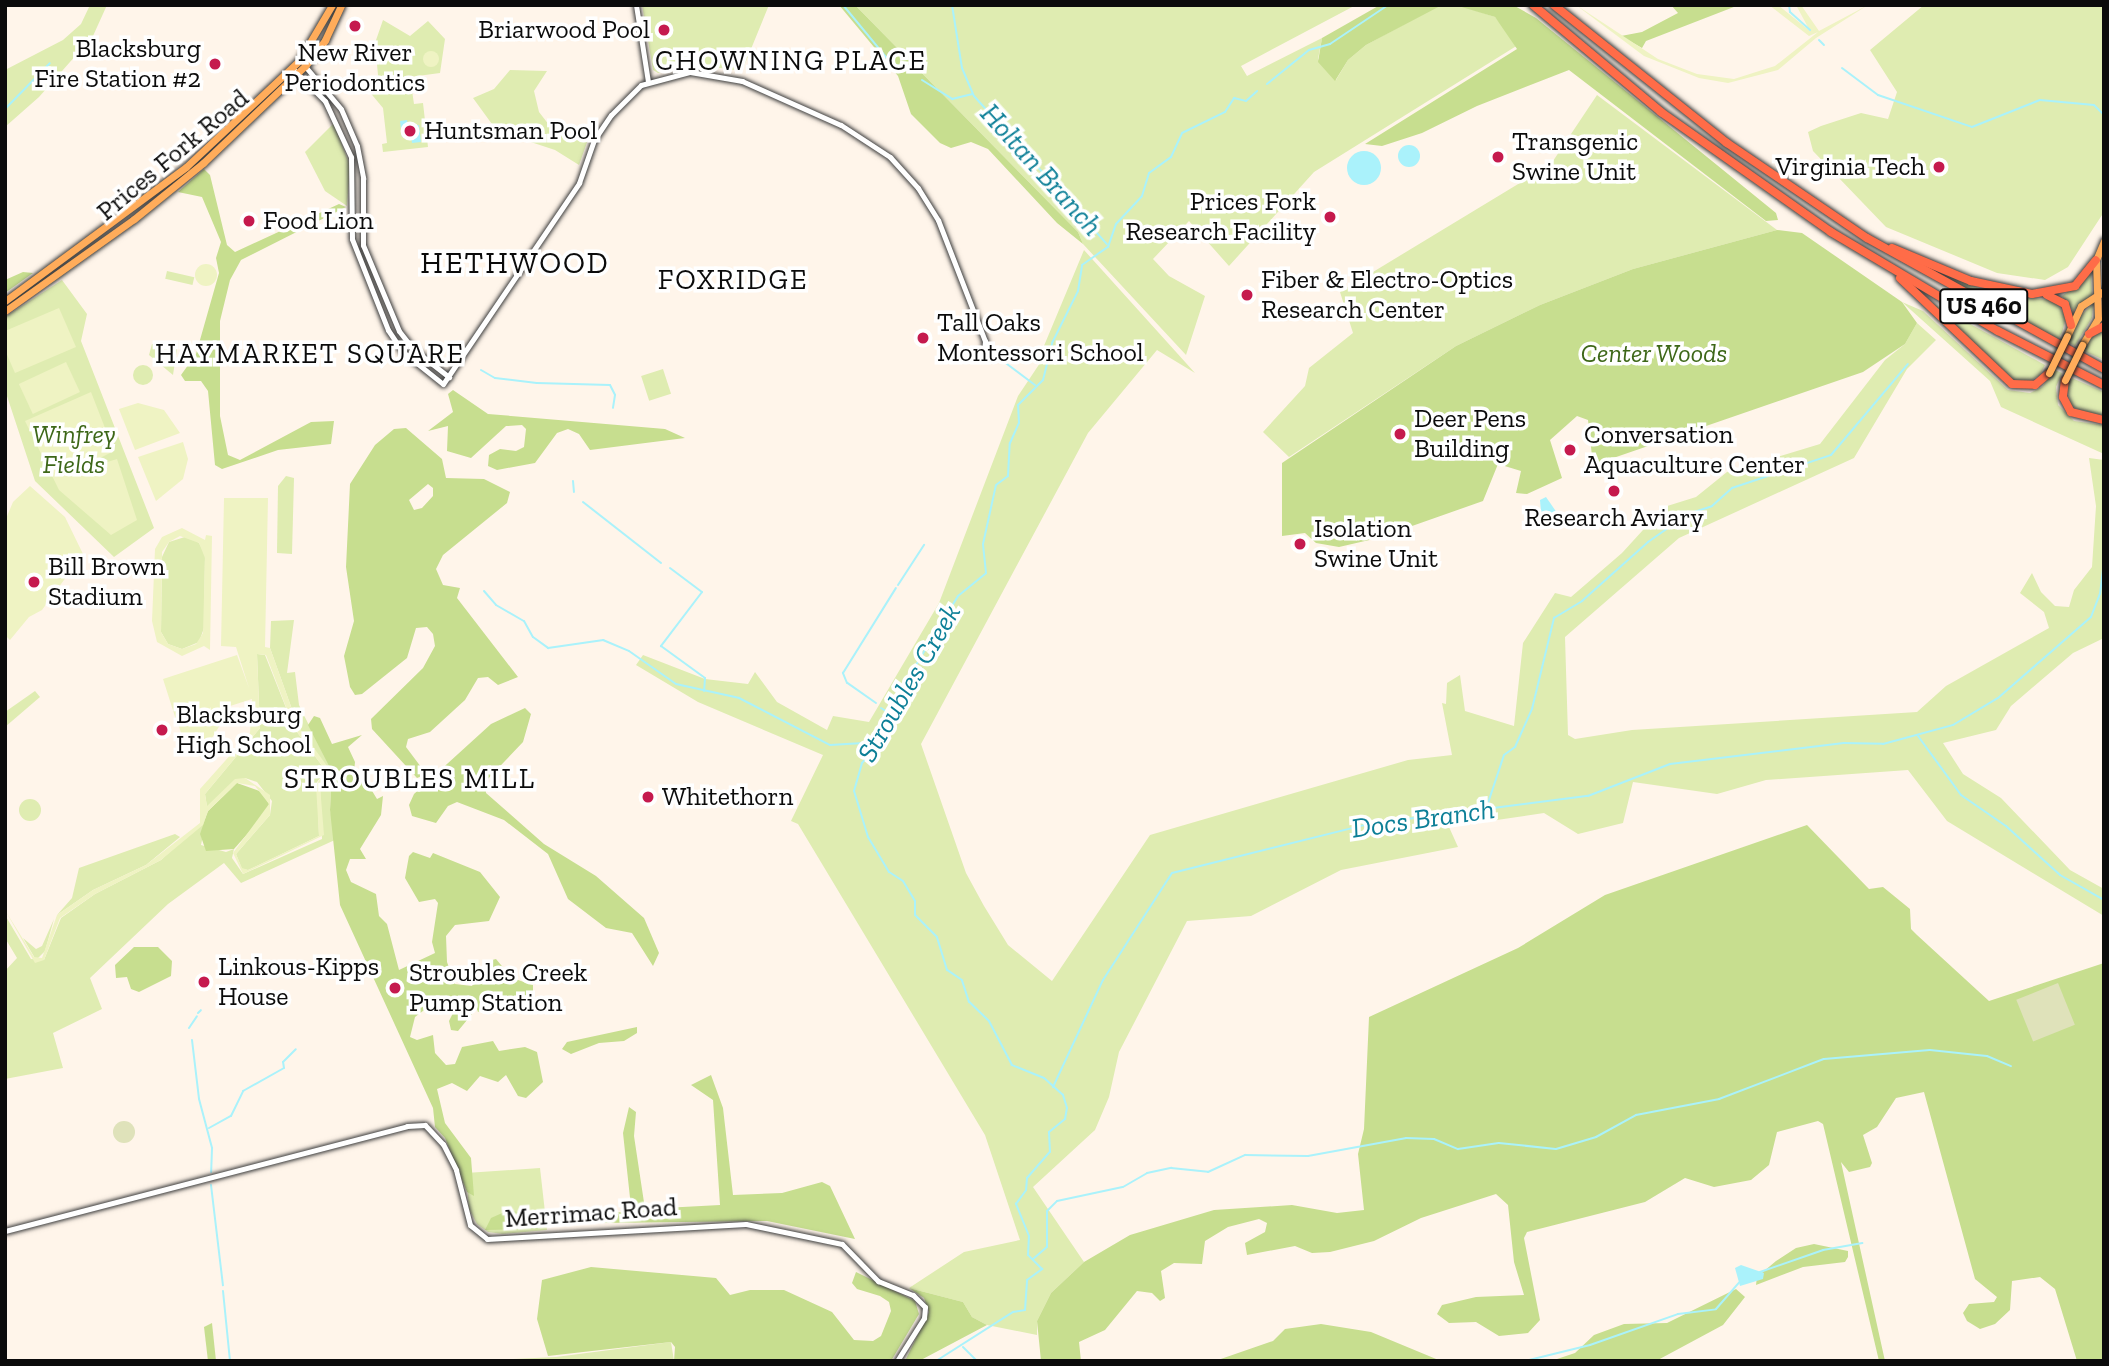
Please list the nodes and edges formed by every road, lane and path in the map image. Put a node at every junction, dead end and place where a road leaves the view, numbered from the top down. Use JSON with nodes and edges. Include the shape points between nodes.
{"nodes":[{"id":1,"x":332,"y":5,"type":"edge"},
{"id":2,"x":341,"y":5,"type":"edge"},
{"id":3,"x":636,"y":5,"type":"edge"},
{"id":4,"x":1532,"y":5,"type":"edge"},
{"id":5,"x":1554,"y":5,"type":"edge"},
{"id":6,"x":302,"y":64,"type":"junction"},
{"id":7,"x":295,"y":71,"type":"junction"},
{"id":8,"x":648,"y":82,"type":"junction"},
{"id":9,"x":1867,"y":238,"type":"junction"},
{"id":10,"x":2104,"y":242,"type":"edge"},
{"id":11,"x":2096,"y":260,"type":"junction"},
{"id":12,"x":1893,"y":271,"type":"junction"},
{"id":13,"x":2101,"y":293,"type":"edge"},
{"id":14,"x":2046,"y":295,"type":"junction"},
{"id":15,"x":5,"y":301,"type":"edge"},
{"id":16,"x":5,"y":311,"type":"edge"},
{"id":17,"x":2071,"y":325,"type":"junction"},
{"id":18,"x":2104,"y":326,"type":"edge"},
{"id":19,"x":2089,"y":334,"type":"junction"},
{"id":20,"x":984,"y":353,"type":"dead end"},
{"id":21,"x":2104,"y":369,"type":"edge"},
{"id":22,"x":2049,"y":373,"type":"joint"},
{"id":23,"x":449,"y":377,"type":"junction"},
{"id":24,"x":2065,"y":380,"type":"joint"},
{"id":25,"x":2104,"y":385,"type":"edge"},
{"id":26,"x":2104,"y":420,"type":"edge"},
{"id":27,"x":5,"y":1231,"type":"edge"},
{"id":28,"x":897,"y":1361,"type":"edge"}],
"edges":[{"from":1,"to":6,"type":"main road","name":"Prices Fork Road"},
{"from":2,"to":6,"type":"main road","name":"Prices Fork Road"},
{"from":3,"to":8,"type":"street"},
{"from":4,"to":12,"type":"highway","number":"US 460","via":[[1718,154]]},
{"from":5,"to":9,"type":"highway","number":"US 460","via":[[1727,142]]},
{"from":6,"to":7,"type":"main road","name":"Prices Fork Road"},
{"from":6,"to":23,"type":"street","via":[[341,109],[357,146],[363,178],[361,238],[394,320],[412,349]]},
{"from":7,"to":15,"type":"main road","name":"Prices Fork Road","via":[[154,194]]},
{"from":7,"to":16,"type":"main road","name":"Prices Fork Road","via":[[172,190]]},
{"from":7,"to":23,"type":"street","via":[[334,115],[351,157],[352,239],[388,330],[403,352],[443,384]]},
{"from":8,"to":20,"type":"street","via":[[690,72],[732,77],[834,121],[884,152],[918,188],[938,220],[985,341]]},
{"from":8,"to":23,"type":"street","via":[[631,92],[597,133],[579,183]]},
{"from":9,"to":14,"type":"highway","via":[[1980,284]]},
{"from":9,"to":21,"type":"highway","number":"US 460"},
{"from":10,"to":11,"type":"main road"},
{"from":11,"to":13,"type":"main road"},
{"from":11,"to":14,"type":"highway","via":[[2075,286]]},
{"from":12,"to":22,"type":"highway","via":[[2012,384],[2035,385]]},
{"from":12,"to":25,"type":"highway","number":"US 460"},
{"from":13,"to":17,"type":"main road","via":[[2081,306]]},
{"from":13,"to":19,"type":"main road","via":[[2098,317]]},
{"from":14,"to":17,"type":"highway","via":[[2065,303]]},
{"from":17,"to":22,"type":"main road","bridge":true},
{"from":18,"to":19,"type":"highway"},
{"from":19,"to":24,"type":"main road","bridge":true},
{"from":24,"to":26,"type":"highway","via":[[2063,397],[2071,412]]},
{"from":27,"to":28,"type":"street","name":"Merrimac Road","via":[[425,1125],[443,1144],[456,1170],[470,1225],[487,1239],[746,1224],[842,1244],[878,1281],[913,1295],[925,1307],[924,1318]]}]}
